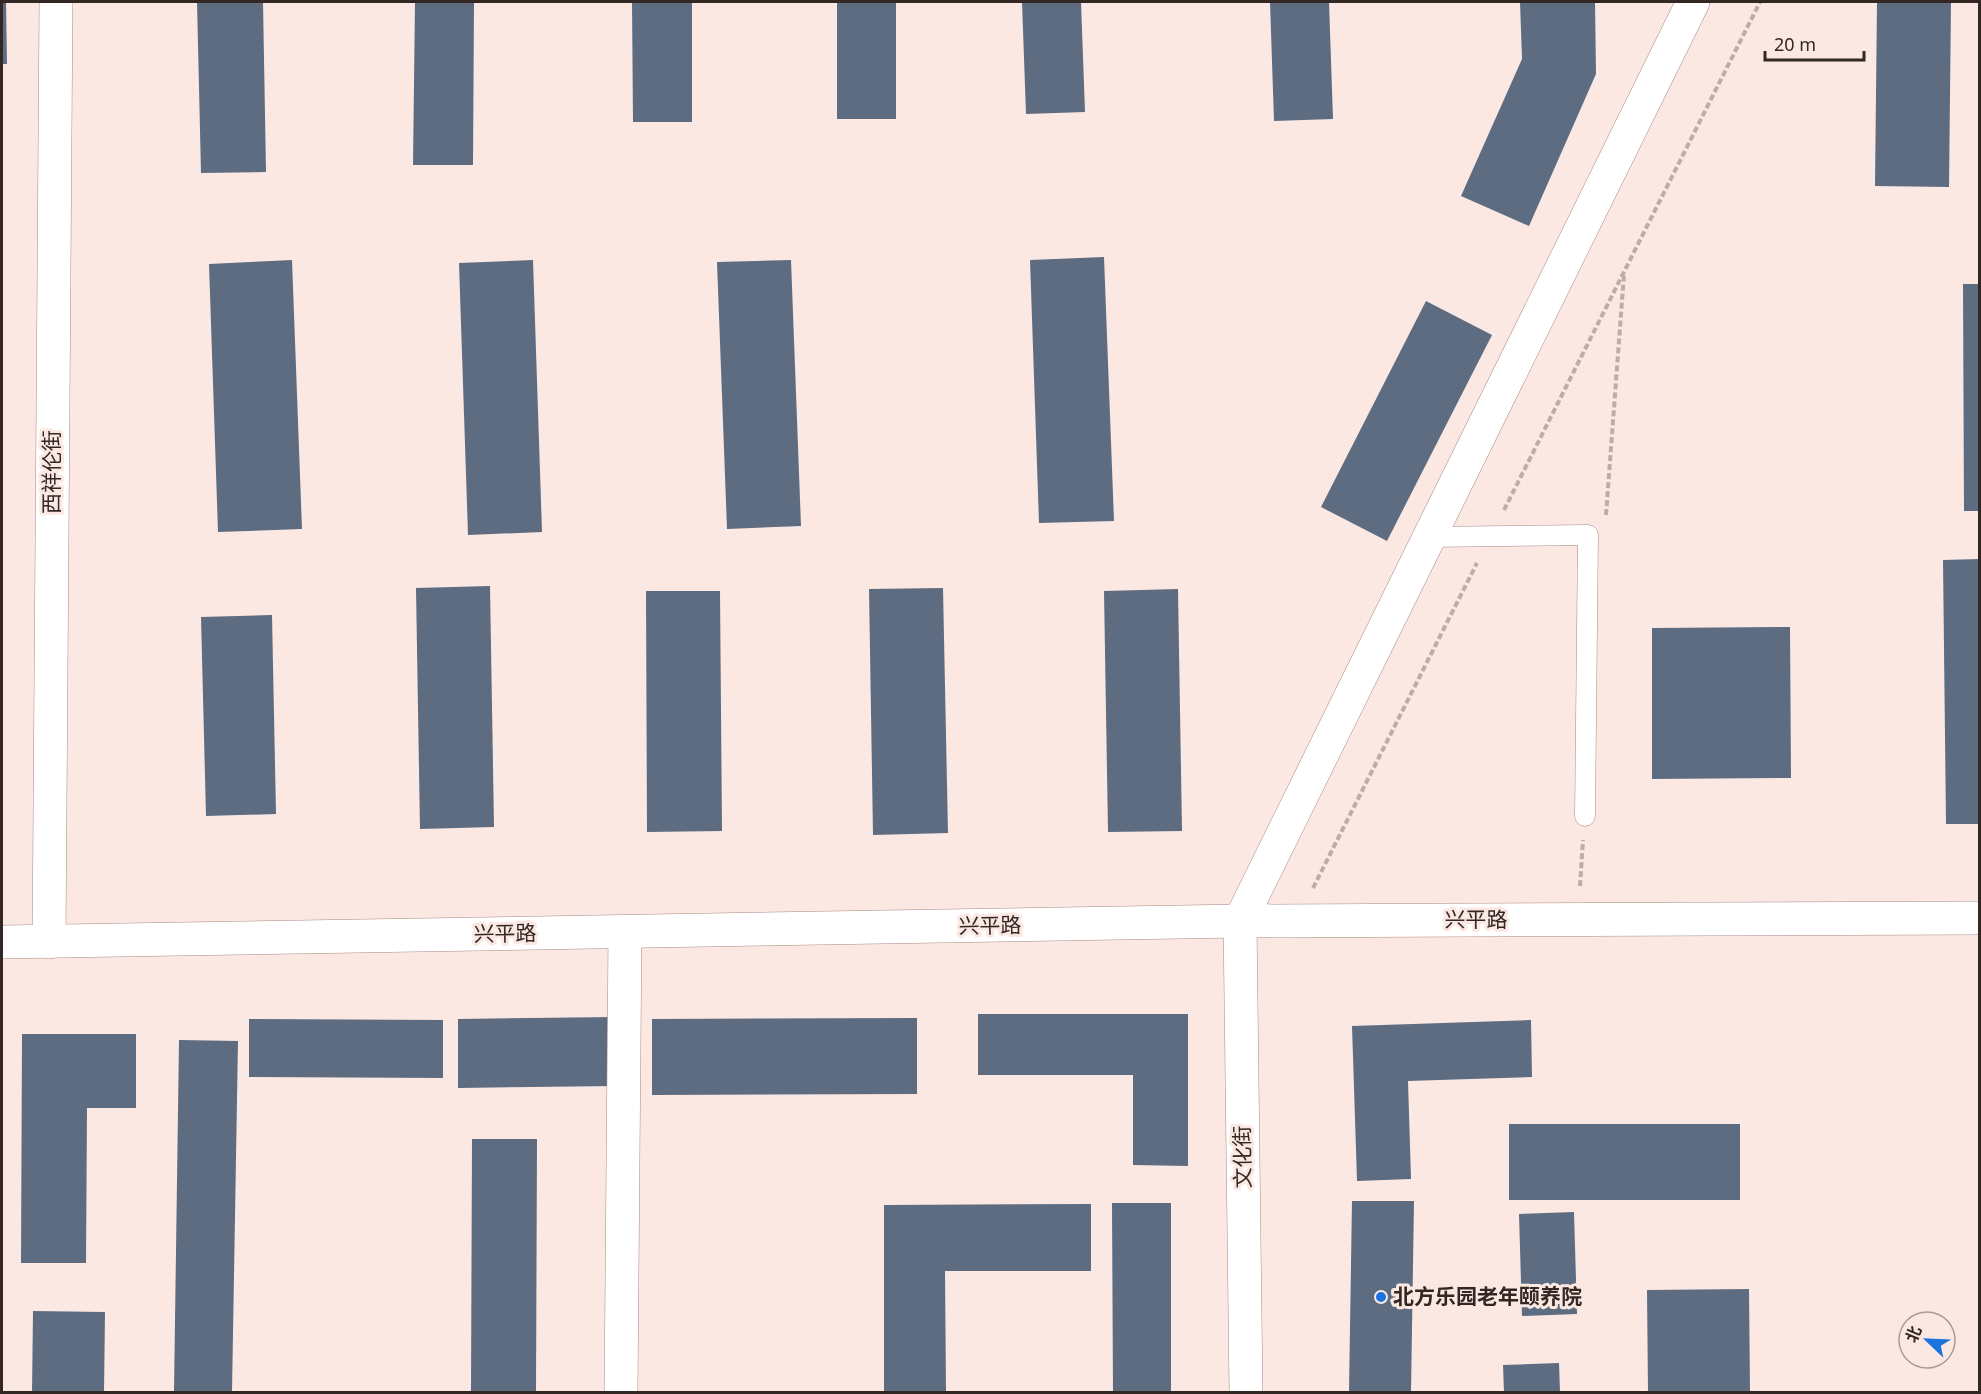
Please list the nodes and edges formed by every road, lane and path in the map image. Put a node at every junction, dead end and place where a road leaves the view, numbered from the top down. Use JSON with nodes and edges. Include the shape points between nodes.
{"nodes":[{"id":1,"x":56,"y":2,"type":"edge"},
{"id":2,"x":1693,"y":2,"type":"edge"},
{"id":3,"x":1760,"y":2,"type":"edge"},
{"id":4,"x":1500,"y":516,"type":"dead end"},
{"id":5,"x":1429,"y":537,"type":"junction"},
{"id":6,"x":1479,"y":559,"type":"dead end"},
{"id":7,"x":1585,"y":816,"type":"dead end"},
{"id":8,"x":1980,"y":918,"type":"edge"},
{"id":9,"x":1240,"y":921,"type":"junction"},
{"id":10,"x":1296,"y":921,"type":"junction"},
{"id":11,"x":625,"y":932,"type":"junction"},
{"id":12,"x":2,"y":942,"type":"edge"},
{"id":13,"x":49,"y":942,"type":"junction"},
{"id":14,"x":621,"y":1392,"type":"edge"},
{"id":15,"x":1246,"y":1392,"type":"edge"}],
"edges":[{"from":1,"to":13,"type":"street","name":"西祥伦街"},
{"from":2,"to":5,"type":"street"},
{"from":3,"to":4,"type":"path"},
{"from":5,"to":7,"type":"lane","via":[[1588,535]]},
{"from":5,"to":9,"type":"street"},
{"from":6,"to":10,"type":"path"},
{"from":8,"to":10,"type":"street","name":"兴平路"},
{"from":9,"to":10,"type":"street","name":"兴平路"},
{"from":9,"to":11,"type":"street","name":"兴平路"},
{"from":9,"to":15,"type":"street","name":"文化街"},
{"from":11,"to":13,"type":"street","name":"兴平路"},
{"from":11,"to":14,"type":"street"},
{"from":12,"to":13,"type":"street","name":"兴平路"}]}
